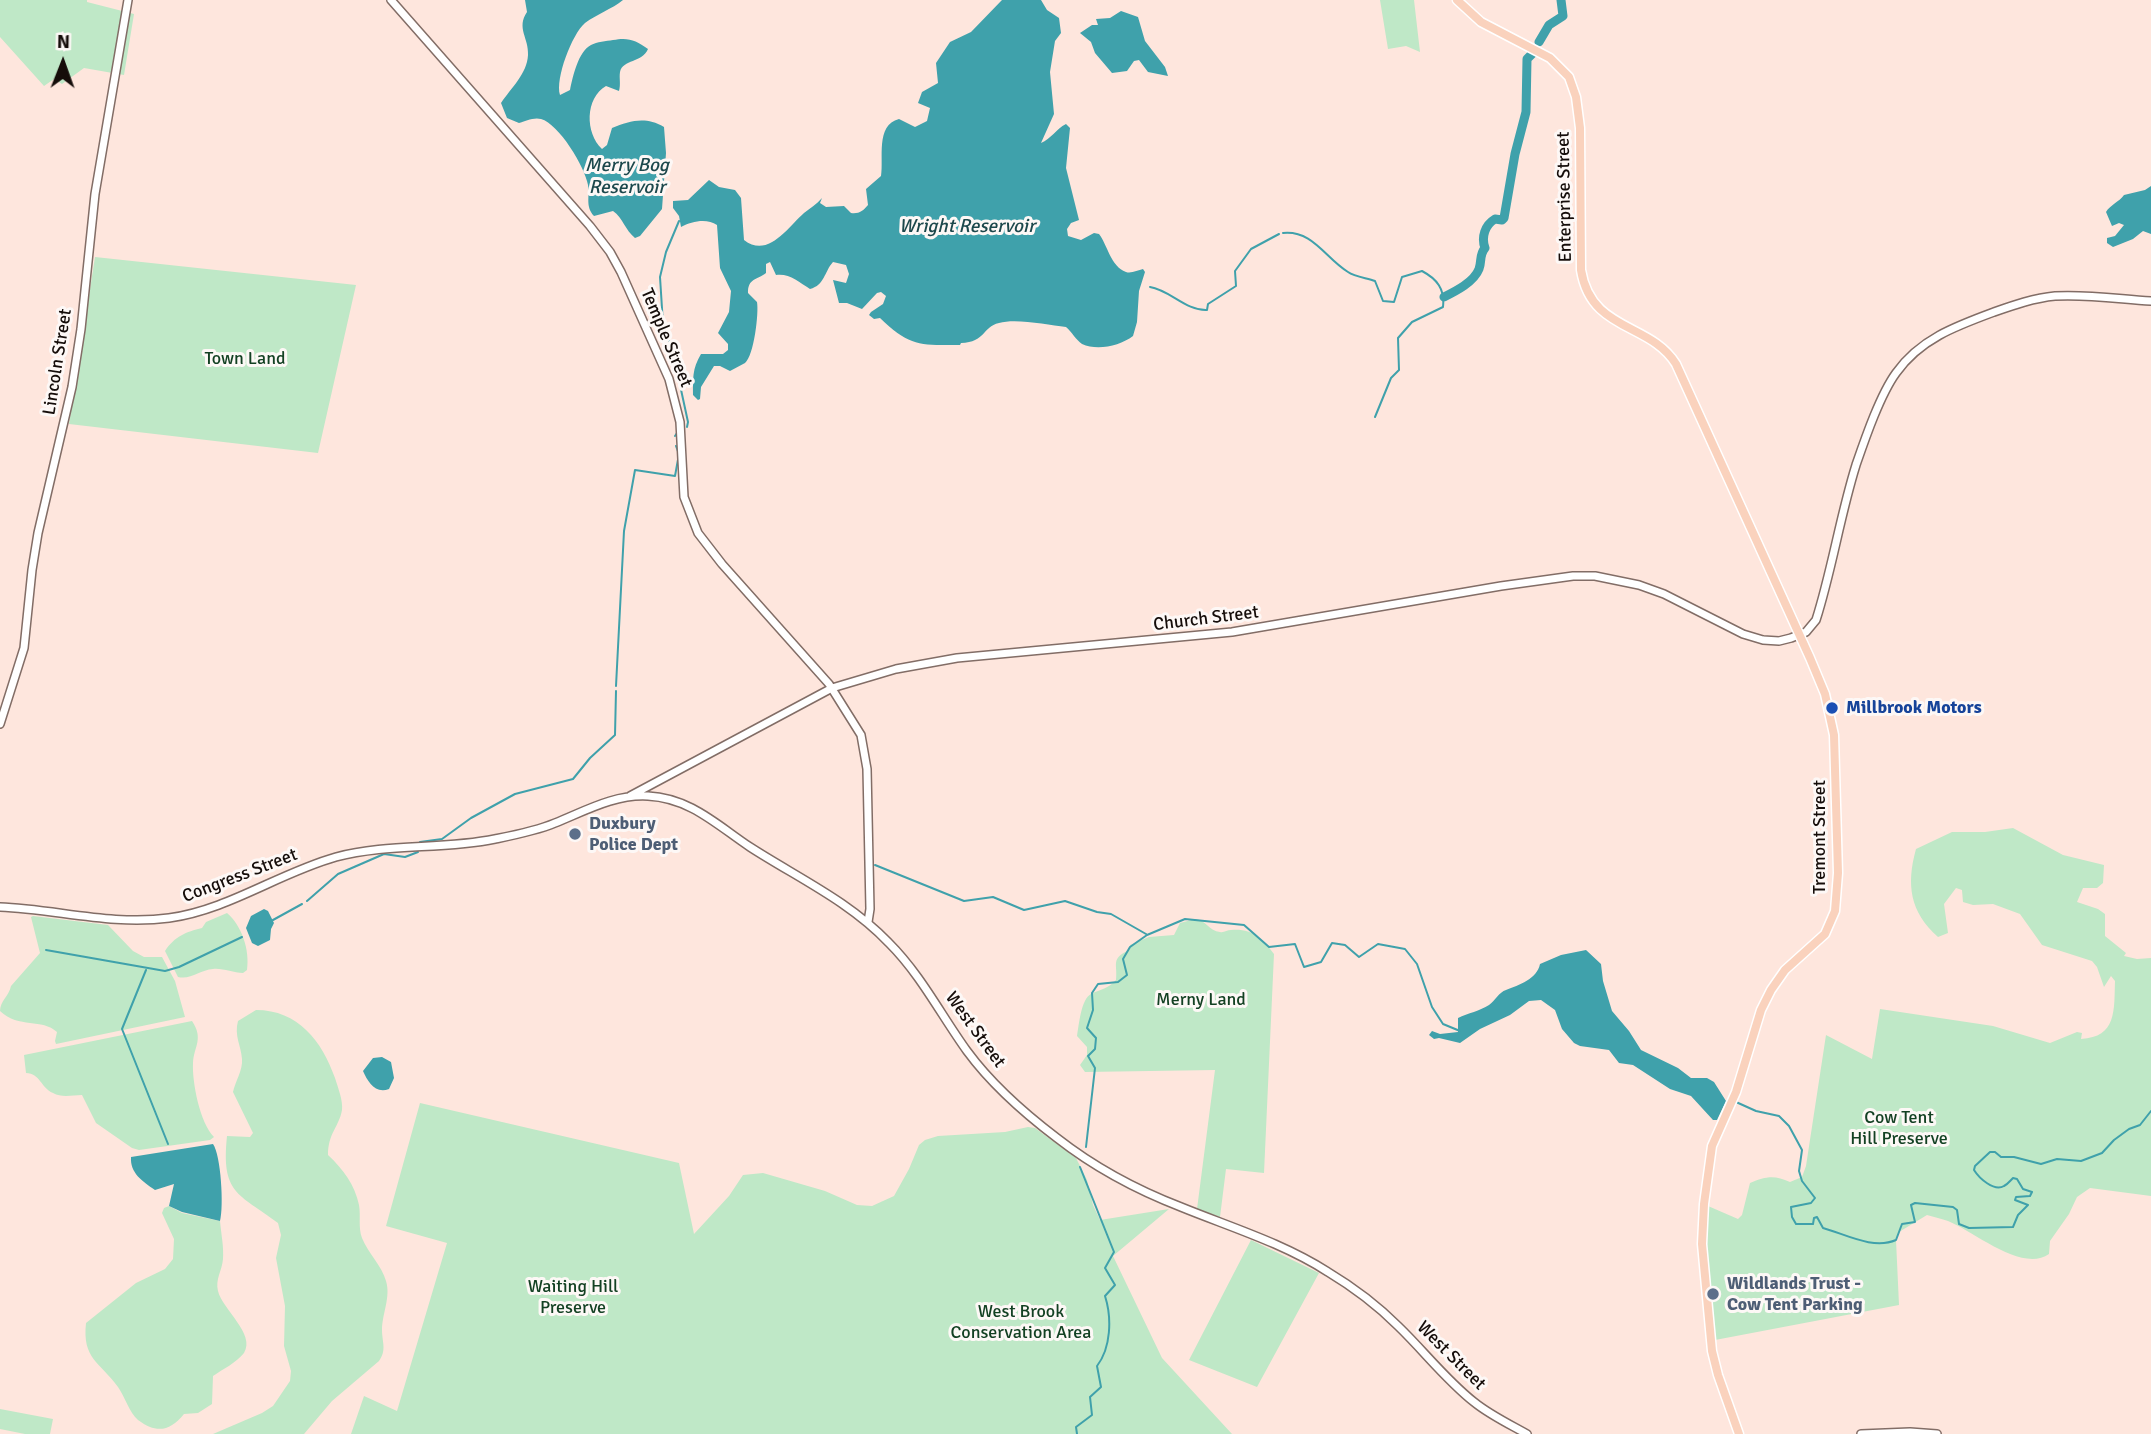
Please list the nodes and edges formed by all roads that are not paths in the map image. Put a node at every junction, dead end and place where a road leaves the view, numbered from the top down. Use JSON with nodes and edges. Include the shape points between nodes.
{"nodes":[{"id":1,"x":128,"y":0,"type":"edge"},
{"id":2,"x":391,"y":0,"type":"edge"},
{"id":3,"x":1457,"y":0,"type":"edge"},
{"id":4,"x":2151,"y":301,"type":"edge"},
{"id":5,"x":1800,"y":635,"type":"junction"},
{"id":6,"x":832,"y":688,"type":"junction"},
{"id":7,"x":0,"y":724,"type":"edge"},
{"id":8,"x":655,"y":784,"type":"junction"},
{"id":9,"x":630,"y":796,"type":"junction"},
{"id":10,"x":667,"y":798,"type":"junction"},
{"id":11,"x":406,"y":847,"type":"joint"},
{"id":12,"x":0,"y":907,"type":"edge"},
{"id":13,"x":868,"y":922,"type":"junction"},
{"id":14,"x":1528,"y":1434,"type":"edge"},
{"id":15,"x":1739,"y":1434,"type":"edge"},
{"id":16,"x":1861,"y":1434,"type":"edge"},
{"id":17,"x":1937,"y":1434,"type":"edge"}],
"edges":[{"from":1,"to":7,"type":"main road","name":"Lincoln Street","via":[[95,194],[72,387],[38,533],[24,648]]},
{"from":2,"to":6,"type":"main road","name":"Temple Street","via":[[610,252],[674,396],[682,441],[684,497],[698,533]]},
{"from":3,"to":5,"type":"main road","name":"Enterprise Street","via":[[1481,22],[1550,58],[1569,77],[1580,128],[1584,285],[1608,316],[1658,344],[1676,364]]},
{"from":4,"to":5,"type":"main road","via":[[2045,297],[1943,332],[1909,357],[1889,384],[1856,466],[1817,618]]},
{"from":5,"to":6,"type":"main road","name":"Church Street","via":[[1758,640],[1639,585],[1573,576],[1232,632],[957,658],[896,669]]},
{"from":5,"to":15,"type":"main road","name":"Tremont Street","via":[[1834,729],[1838,892],[1829,928],[1785,970],[1765,999],[1736,1092],[1710,1154],[1702,1235],[1709,1327],[1716,1367]]},
{"from":6,"to":8,"type":"main road","name":"Church Street"},
{"from":6,"to":13,"type":"main road","name":"Temple Street","via":[[858,730],[866,754]]},
{"from":8,"to":9,"type":"main road","name":"Church Street"},
{"from":8,"to":10,"type":"main road"},
{"from":9,"to":10,"type":"main road","name":"West Street"},
{"from":9,"to":11,"type":"main road","name":"West Street","via":[[498,839]]},
{"from":10,"to":13,"type":"main road","name":"West Street","via":[[704,814]]},
{"from":11,"to":12,"type":"main road","name":"Congress Street","via":[[329,859],[218,906],[170,918],[125,920]]},
{"from":13,"to":14,"type":"main road","name":"West Street","via":[[918,977],[985,1073],[1055,1137],[1140,1190],[1323,1268],[1388,1317],[1468,1397]]},
{"from":16,"to":17,"type":"main road"}]}
